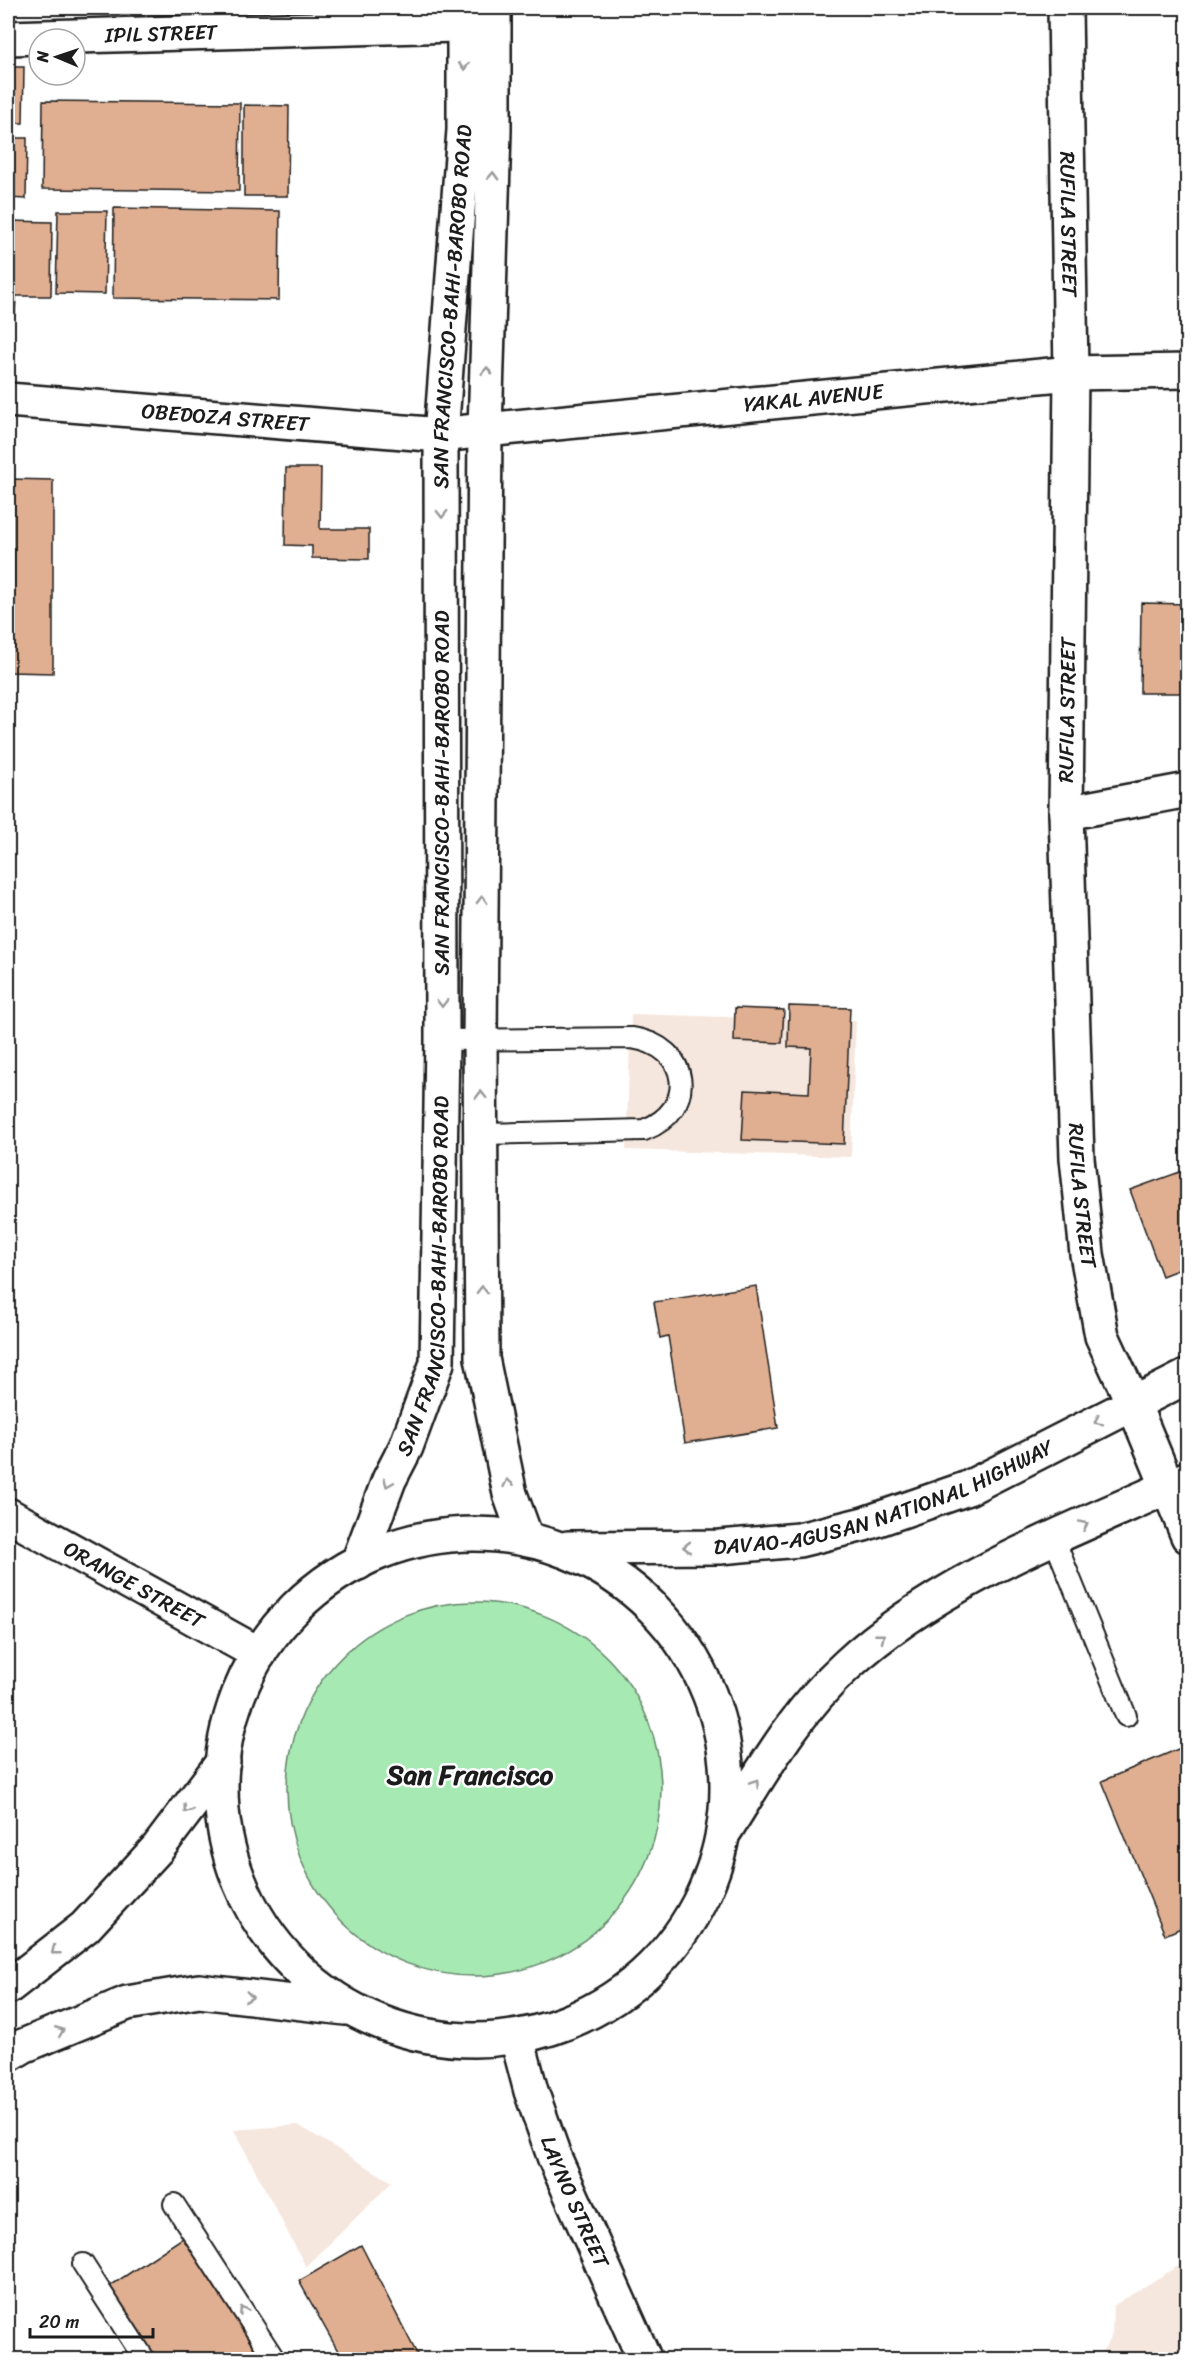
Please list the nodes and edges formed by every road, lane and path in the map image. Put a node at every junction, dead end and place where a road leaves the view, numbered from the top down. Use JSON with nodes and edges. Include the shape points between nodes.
{"nodes":[{"id":1,"x":1065,"y":8,"type":"edge"},
{"id":2,"x":479,"y":16,"type":"edge"},
{"id":3,"x":8,"y":38,"type":"edge"},
{"id":4,"x":1188,"y":371,"type":"edge"},
{"id":5,"x":1071,"y":373,"type":"junction"},
{"id":6,"x":8,"y":400,"type":"edge"},
{"id":7,"x":485,"y":430,"type":"junction"},
{"id":8,"x":441,"y":435,"type":"junction"},
{"id":9,"x":1188,"y":790,"type":"edge"},
{"id":10,"x":1066,"y":813,"type":"junction"},
{"id":11,"x":442,"y":1040,"type":"junction"},
{"id":12,"x":480,"y":1040,"type":"junction"},
{"id":13,"x":482,"y":1134,"type":"junction"},
{"id":14,"x":1188,"y":1376,"type":"edge"},
{"id":15,"x":1133,"y":1403,"type":"junction"},
{"id":16,"x":1177,"y":1483,"type":"edge"},
{"id":17,"x":8,"y":1515,"type":"edge"},
{"id":18,"x":1188,"y":1536,"type":"edge"},
{"id":19,"x":526,"y":1538,"type":"junction"},
{"id":20,"x":1054,"y":1539,"type":"junction"},
{"id":21,"x":561,"y":1548,"type":"junction"},
{"id":22,"x":358,"y":1563,"type":"junction"},
{"id":23,"x":259,"y":1654,"type":"junction"},
{"id":24,"x":1126,"y":1716,"type":"dead end"},
{"id":25,"x":223,"y":1762,"type":"junction"},
{"id":26,"x":723,"y":1833,"type":"junction"},
{"id":27,"x":8,"y":1987,"type":"edge"},
{"id":28,"x":350,"y":2009,"type":"junction"},
{"id":29,"x":517,"y":2038,"type":"junction"},
{"id":30,"x":8,"y":2055,"type":"edge"},
{"id":31,"x":174,"y":2204,"type":"dead end"},
{"id":32,"x":83,"y":2264,"type":"dead end"},
{"id":33,"x":145,"y":2360,"type":"edge"},
{"id":34,"x":275,"y":2360,"type":"edge"},
{"id":35,"x":645,"y":2360,"type":"edge"}],
"edges":[{"from":1,"to":5,"type":"main road","name":"RUFILA STREET"},
{"from":2,"to":3,"type":"main road","name":"IPIL STREET","via":[[165,35]]},
{"from":7,"to":2,"type":"main road","name":"SAN FRANCISCO-BAHI-BAROBO ROAD","one_way":true,"via":[[494,131]]},
{"from":2,"to":8,"type":"main road","name":"SAN FRANCISCO-BAHI-BAROBO ROAD","one_way":true,"via":[[464,130]]},
{"from":4,"to":5,"type":"main road","name":"YAKAL AVENUE"},
{"from":5,"to":7,"type":"main road","name":"YAKAL AVENUE"},
{"from":5,"to":10,"type":"main road","name":"RUFILA STREET"},
{"from":6,"to":8,"type":"main road","name":"OBEDOZA STREET"},
{"from":7,"to":8,"type":"main road","name":"YAKAL AVENUE"},
{"from":12,"to":7,"type":"main road","name":"SAN FRANCISCO-BAHI-BAROBO ROAD","one_way":true},
{"from":8,"to":11,"type":"main road","name":"SAN FRANCISCO-BAHI-BAROBO ROAD","one_way":true},
{"from":9,"to":10,"type":"main road"},
{"from":10,"to":15,"type":"main road","name":"RUFILA STREET","via":[[1077,1158],[1087,1254],[1102,1336]]},
{"from":11,"to":12,"type":"lane"},
{"from":11,"to":22,"type":"main road","name":"SAN FRANCISCO-BAHI-BAROBO ROAD","one_way":true,"via":[[437,1363]]},
{"from":13,"to":12,"type":"main road","name":"SAN FRANCISCO-BAHI-BAROBO ROAD","one_way":true},
{"from":12,"to":13,"type":"lane","via":[[647,1040],[671,1056],[681,1083],[671,1114],[659,1125],[644,1130]]},
{"from":19,"to":13,"type":"main road","name":"SAN FRANCISCO-BAHI-BAROBO ROAD","one_way":true,"via":[[510,1494],[482,1358]]},
{"from":14,"to":15,"type":"main road","name":"DAVAO-AGUSAN NATIONAL HIGHWAY"},
{"from":15,"to":16,"type":"main road","name":"RUFILA STREET"},
{"from":15,"to":21,"type":"main road","name":"DAVAO-AGUSAN NATIONAL HIGHWAY","one_way":true,"via":[[968,1488],[864,1524],[799,1540],[720,1547]]},
{"from":16,"to":18,"type":"main road","name":"RUFILA STREET"},
{"from":20,"to":16,"type":"main road","one_way":true},
{"from":17,"to":23,"type":"main road","name":"ORANGE STREET"},
{"from":19,"to":21,"type":"main road"},
{"from":19,"to":22,"type":"main road","via":[[455,1534],[421,1539]]},
{"from":20,"to":24,"type":"lane"},
{"from":26,"to":20,"type":"main road","one_way":true,"via":[[796,1720],[846,1665],[901,1620],[992,1567]]},
{"from":21,"to":26,"type":"main road","via":[[600,1567],[636,1593],[668,1624],[693,1661],[712,1701],[723,1744],[727,1788]]},
{"from":22,"to":23,"type":"main road","via":[[302,1601]]},
{"from":23,"to":25,"type":"main road","via":[[242,1688]]},
{"from":25,"to":27,"type":"main road","one_way":true,"via":[[158,1848],[85,1927]]},
{"from":25,"to":28,"type":"main road","via":[[222,1803],[228,1845],[241,1885],[260,1923],[285,1956],[315,1985]]},
{"from":26,"to":29,"type":"main road","via":[[698,1906],[678,1939],[652,1968],[590,2014],[555,2029]]},
{"from":28,"to":29,"type":"main road","via":[[412,2034],[478,2042]]},
{"from":30,"to":28,"type":"main road","one_way":true,"via":[[127,2003],[199,1991]]},
{"from":29,"to":35,"type":"main road","name":"LAYNO STREET","via":[[555,2159]]},
{"from":34,"to":31,"type":"lane","one_way":true},
{"from":32,"to":33,"type":"lane"}]}
